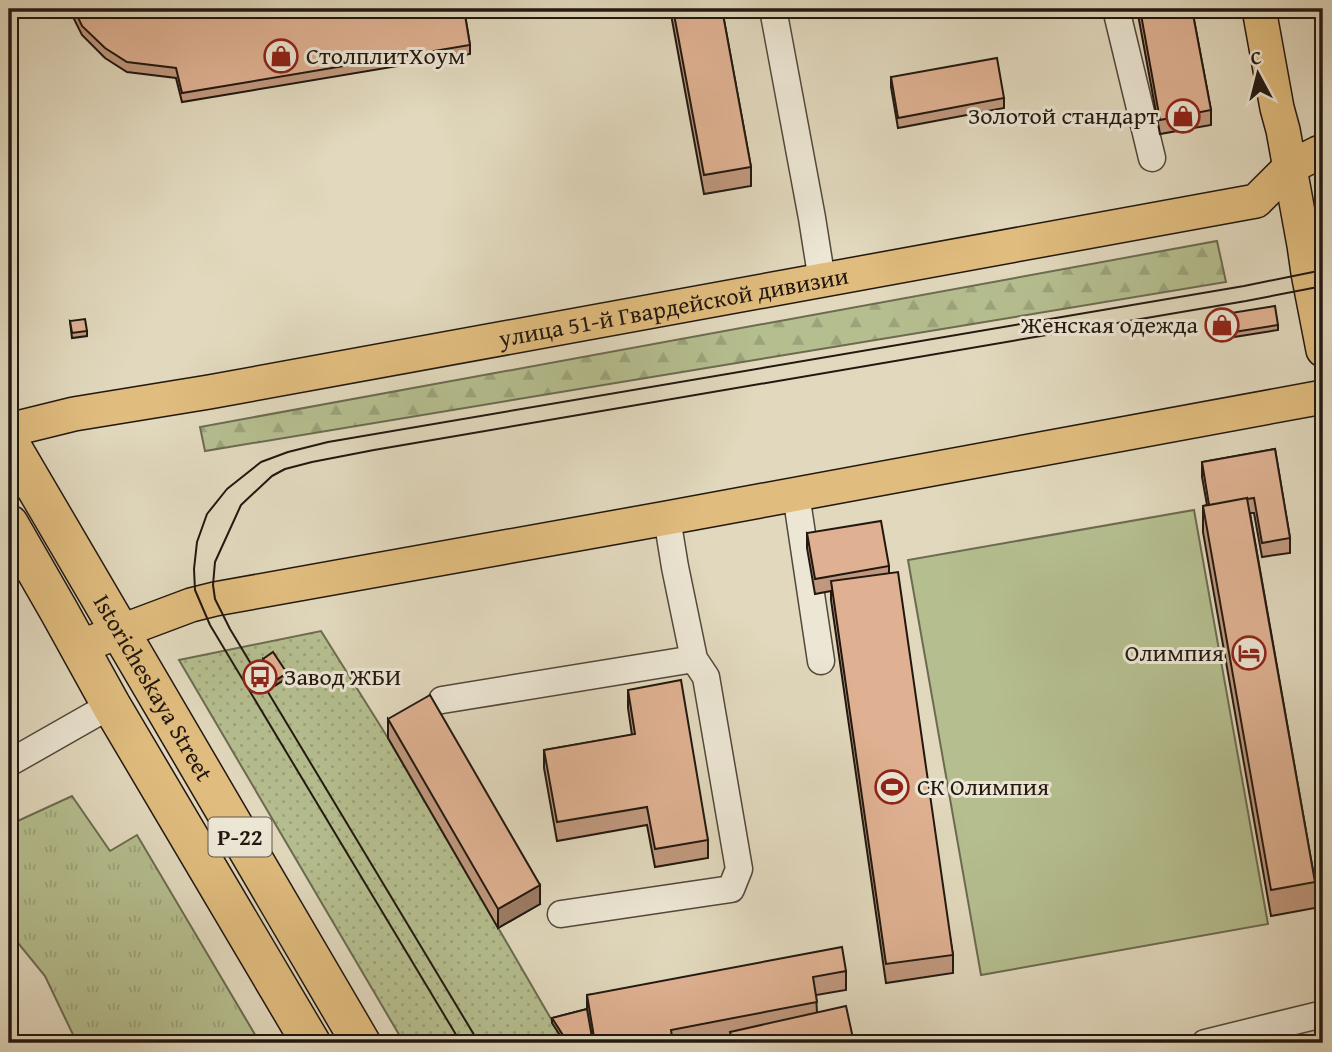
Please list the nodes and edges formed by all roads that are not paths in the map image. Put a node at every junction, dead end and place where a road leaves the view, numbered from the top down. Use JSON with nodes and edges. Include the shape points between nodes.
{"nodes":[{"id":1,"x":772,"y":9,"type":"edge"},
{"id":2,"x":1116,"y":9,"type":"edge"},
{"id":3,"x":1262,"y":9,"type":"edge"},
{"id":4,"x":1323,"y":152,"type":"edge"},
{"id":5,"x":1152,"y":158,"type":"dead end"},
{"id":6,"x":1290,"y":167,"type":"junction"},
{"id":7,"x":822,"y":281,"type":"junction"},
{"id":8,"x":1323,"y":350,"type":"edge"},
{"id":9,"x":1323,"y":397,"type":"edge"},
{"id":10,"x":9,"y":430,"type":"edge"},
{"id":11,"x":9,"y":442,"type":"edge"},
{"id":12,"x":796,"y":494,"type":"junction"},
{"id":13,"x":667,"y":518,"type":"junction"},
{"id":14,"x":9,"y":524,"type":"edge"},
{"id":15,"x":120,"y":631,"type":"junction"},
{"id":16,"x":79,"y":647,"type":"junction"},
{"id":17,"x":694,"y":659,"type":"junction"},
{"id":18,"x":821,"y":661,"type":"dead end"},
{"id":19,"x":442,"y":700,"type":"dead end"},
{"id":20,"x":111,"y":705,"type":"junction"},
{"id":21,"x":9,"y":763,"type":"edge"},
{"id":22,"x":561,"y":914,"type":"dead end"},
{"id":23,"x":1323,"y":1014,"type":"edge"},
{"id":24,"x":311,"y":1043,"type":"edge"},
{"id":25,"x":361,"y":1043,"type":"edge"},
{"id":26,"x":1205,"y":1043,"type":"edge"}],
"edges":[{"from":1,"to":7,"type":"lane"},
{"from":2,"to":5,"type":"lane"},
{"from":3,"to":6,"type":"main road"},
{"from":4,"to":6,"type":"main road","name":"улица 51-й Гвардейской дивизии"},
{"from":6,"to":7,"type":"main road","name":"улица 51-й Гвардейской дивизии","via":[[1256,201]]},
{"from":6,"to":8,"type":"main road"},
{"from":7,"to":10,"type":"main road","name":"улица 51-й Гвардейской дивизии","via":[[74,414]]},
{"from":9,"to":12,"type":"main road"},
{"from":11,"to":15,"type":"highway","name":"Istoricheskaya Street","number":"Р-22"},
{"from":12,"to":13,"type":"main road"},
{"from":12,"to":18,"type":"lane"},
{"from":13,"to":15,"type":"main road","via":[[215,599]]},
{"from":13,"to":17,"type":"lane"},
{"from":14,"to":16,"type":"highway","name":"Istoricheskaya Street","number":"Р-22"},
{"from":15,"to":16,"type":"main road"},
{"from":15,"to":25,"type":"highway","name":"Istoricheskaya Street","number":"Р-22"},
{"from":16,"to":20,"type":"highway","name":"Istoricheskaya Street","number":"Р-22"},
{"from":17,"to":19,"type":"lane"},
{"from":17,"to":22,"type":"lane","via":[[706,677],[739,869],[731,889]]},
{"from":20,"to":21,"type":"lane"},
{"from":20,"to":24,"type":"highway","name":"Istoricheskaya Street","number":"Р-22"},
{"from":23,"to":26,"type":"lane"}]}
